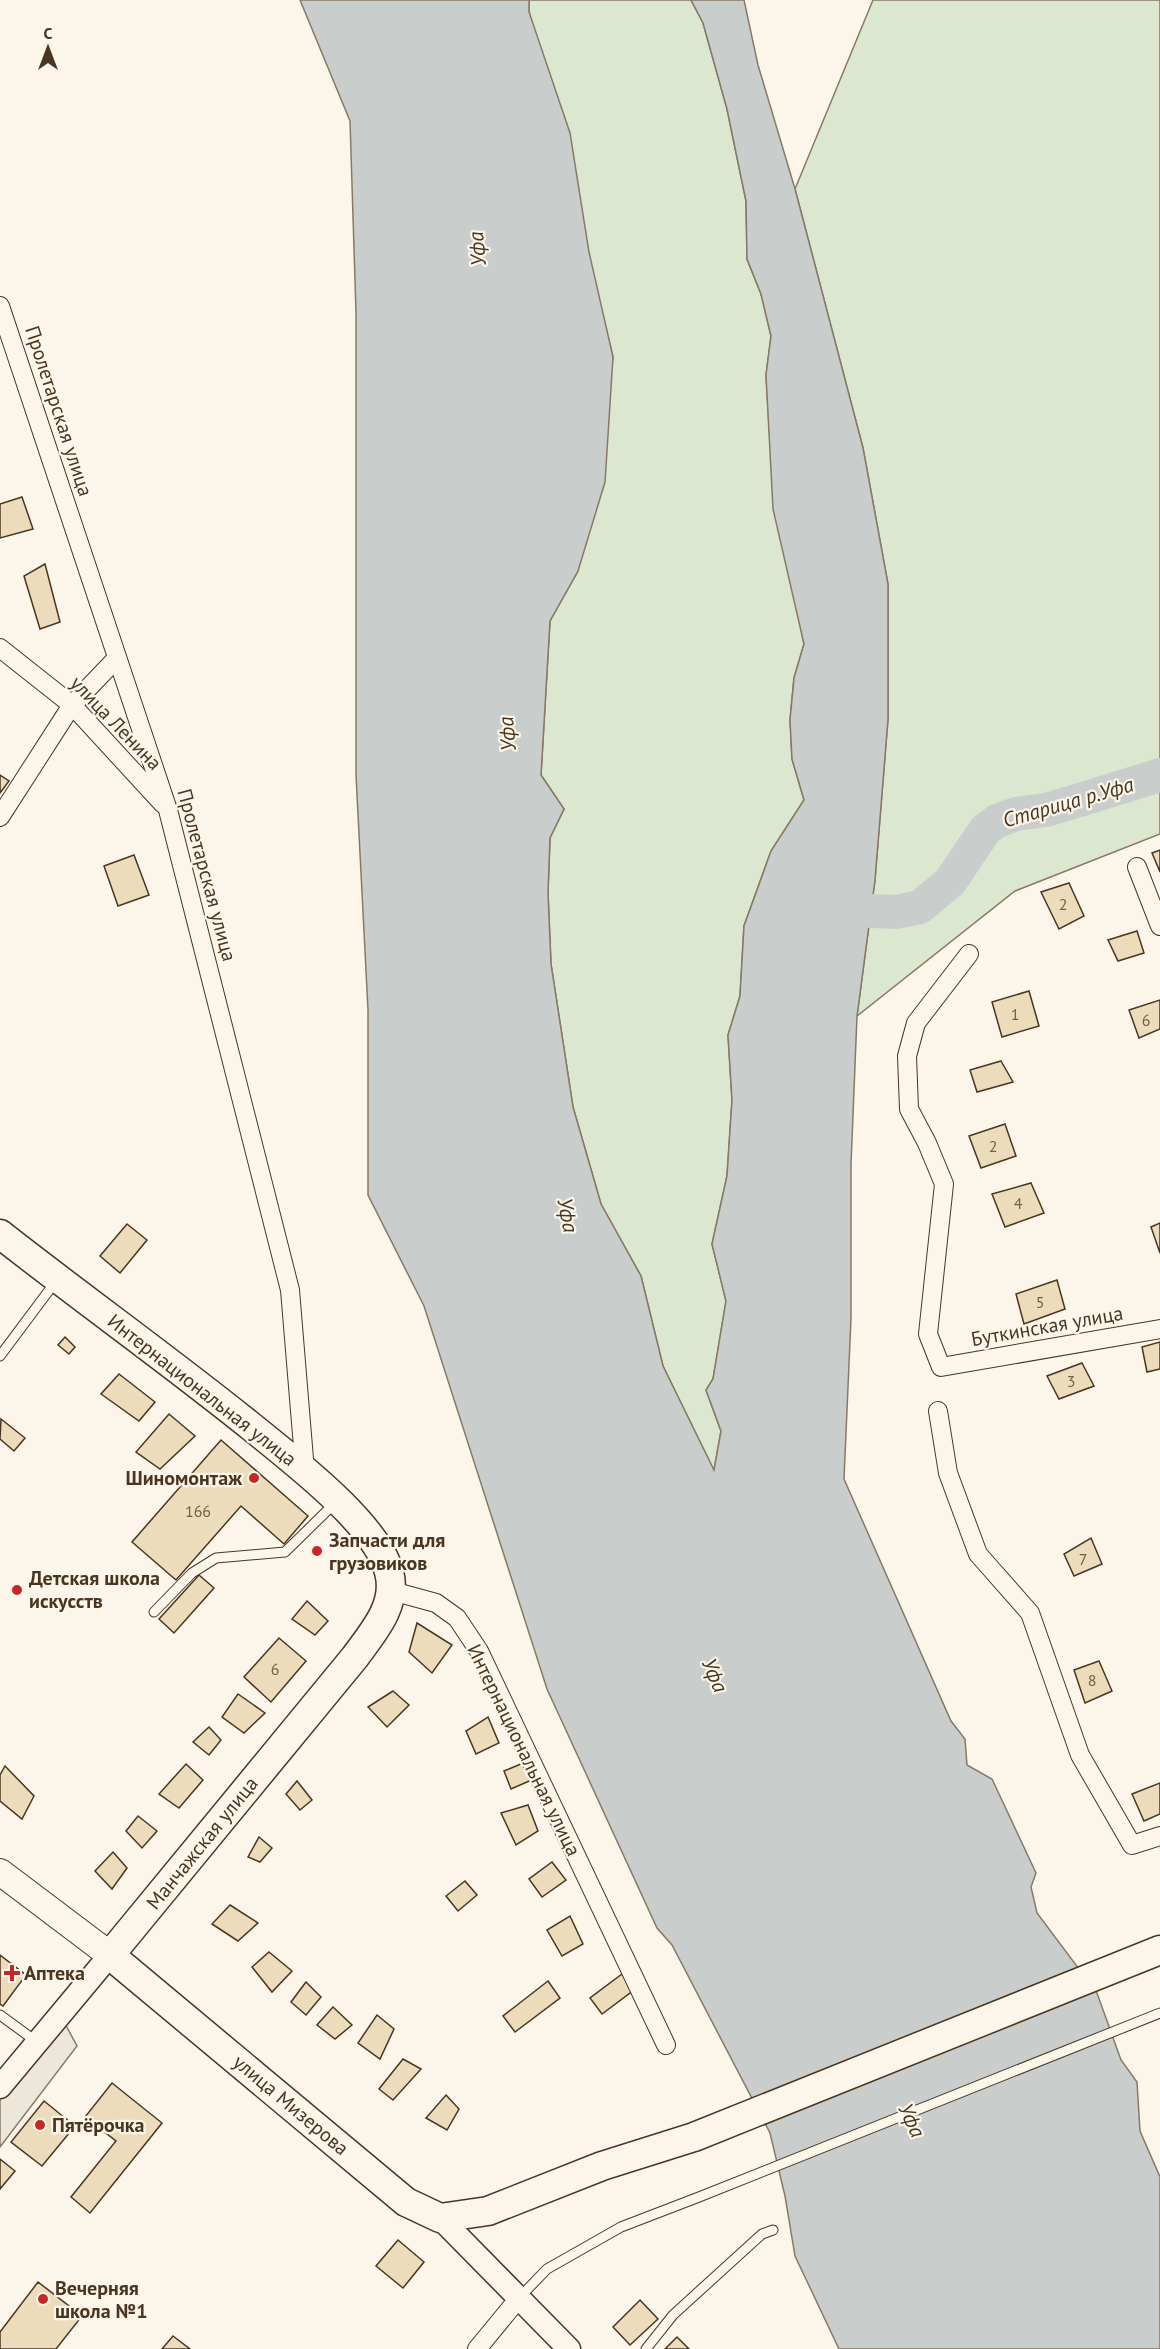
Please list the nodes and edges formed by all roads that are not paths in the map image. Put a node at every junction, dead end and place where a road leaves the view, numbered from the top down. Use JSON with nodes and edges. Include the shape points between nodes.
{"nodes":[{"id":1,"x":0,"y":306,"type":"edge"},
{"id":2,"x":0,"y":648,"type":"edge"},
{"id":3,"x":117,"y":658,"type":"junction"},
{"id":4,"x":72,"y":705,"type":"junction"},
{"id":5,"x":168,"y":810,"type":"junction"},
{"id":6,"x":0,"y":817,"type":"edge"},
{"id":7,"x":1137,"y":867,"type":"dead end"},
{"id":8,"x":1160,"y":926,"type":"edge"},
{"id":9,"x":969,"y":954,"type":"dead end"},
{"id":10,"x":0,"y":1234,"type":"edge"},
{"id":11,"x":57,"y":1279,"type":"junction"},
{"id":12,"x":1160,"y":1329,"type":"edge"},
{"id":13,"x":0,"y":1356,"type":"edge"},
{"id":14,"x":938,"y":1411,"type":"dead end"},
{"id":15,"x":305,"y":1471,"type":"junction"},
{"id":16,"x":337,"y":1502,"type":"junction"},
{"id":17,"x":392,"y":1591,"type":"junction"},
{"id":18,"x":154,"y":1612,"type":"dead end"},
{"id":19,"x":1152,"y":1839,"type":"edge"},
{"id":20,"x":0,"y":1872,"type":"edge"},
{"id":21,"x":1160,"y":1950,"type":"edge"},
{"id":22,"x":110,"y":1955,"type":"junction"},
{"id":23,"x":1160,"y":2013,"type":"edge"},
{"id":24,"x":0,"y":2014,"type":"edge"},
{"id":25,"x":37,"y":2042,"type":"junction"},
{"id":26,"x":666,"y":2045,"type":"dead end"},
{"id":27,"x":0,"y":2087,"type":"edge"},
{"id":28,"x":440,"y":2218,"type":"junction"},
{"id":29,"x":773,"y":2230,"type":"dead end"},
{"id":30,"x":519,"y":2298,"type":"junction"},
{"id":31,"x":477,"y":2349,"type":"edge"},
{"id":32,"x":569,"y":2349,"type":"edge"},
{"id":33,"x":646,"y":2349,"type":"edge"}],
"edges":[{"from":1,"to":3,"type":"street","name":"Пролетарская улица"},
{"from":2,"to":4,"type":"street","name":"улица Ленина"},
{"from":3,"to":4,"type":"street"},
{"from":3,"to":5,"type":"street","name":"Пролетарская улица"},
{"from":4,"to":5,"type":"street","name":"улица Ленина"},
{"from":4,"to":6,"type":"street"},
{"from":5,"to":15,"type":"street","name":"Пролетарская улица","via":[[290,1290]]},
{"from":7,"to":8,"type":"street"},
{"from":9,"to":12,"type":"street","name":"Буткинская улица","via":[[916,1023],[907,1056],[909,1109],[944,1184],[928,1334],[941,1367]]},
{"from":10,"to":11,"type":"main road","name":"Интернациональная улица"},
{"from":11,"to":13,"type":"lane"},
{"from":11,"to":15,"type":"main road","name":"Интернациональная улица","via":[[189,1377]]},
{"from":14,"to":19,"type":"street","via":[[948,1473],[978,1554],[1030,1613],[1080,1755],[1132,1845]]},
{"from":15,"to":16,"type":"main road","name":"Интернациональная улица"},
{"from":16,"to":17,"type":"main road","name":"Интернациональная улица","via":[[360,1524],[384,1557]]},
{"from":16,"to":18,"type":"lane","via":[[285,1552],[216,1558],[192,1573]]},
{"from":17,"to":22,"type":"main road","name":"Манчажская улица","via":[[387,1608],[355,1657]]},
{"from":17,"to":26,"type":"street","name":"Интернациональная улица","via":[[436,1603],[457,1618],[479,1651]]},
{"from":20,"to":22,"type":"main road","name":"улица Мизерова"},
{"from":21,"to":28,"type":"main road","via":[[694,2137],[602,2166],[488,2211]]},
{"from":22,"to":25,"type":"street","name":"Манчажская улица"},
{"from":22,"to":28,"type":"main road","name":"улица Мизерова","via":[[406,2202]]},
{"from":23,"to":30,"type":"lane","via":[[621,2227],[547,2269]]},
{"from":24,"to":25,"type":"lane"},
{"from":25,"to":27,"type":"street","name":"Манчажская улица"},
{"from":28,"to":30,"type":"street","name":"улица Мизерова"},
{"from":29,"to":33,"type":"lane","via":[[762,2234],[674,2315]]},
{"from":30,"to":31,"type":"street"},
{"from":30,"to":32,"type":"street","name":"улица Мизерова"}]}
